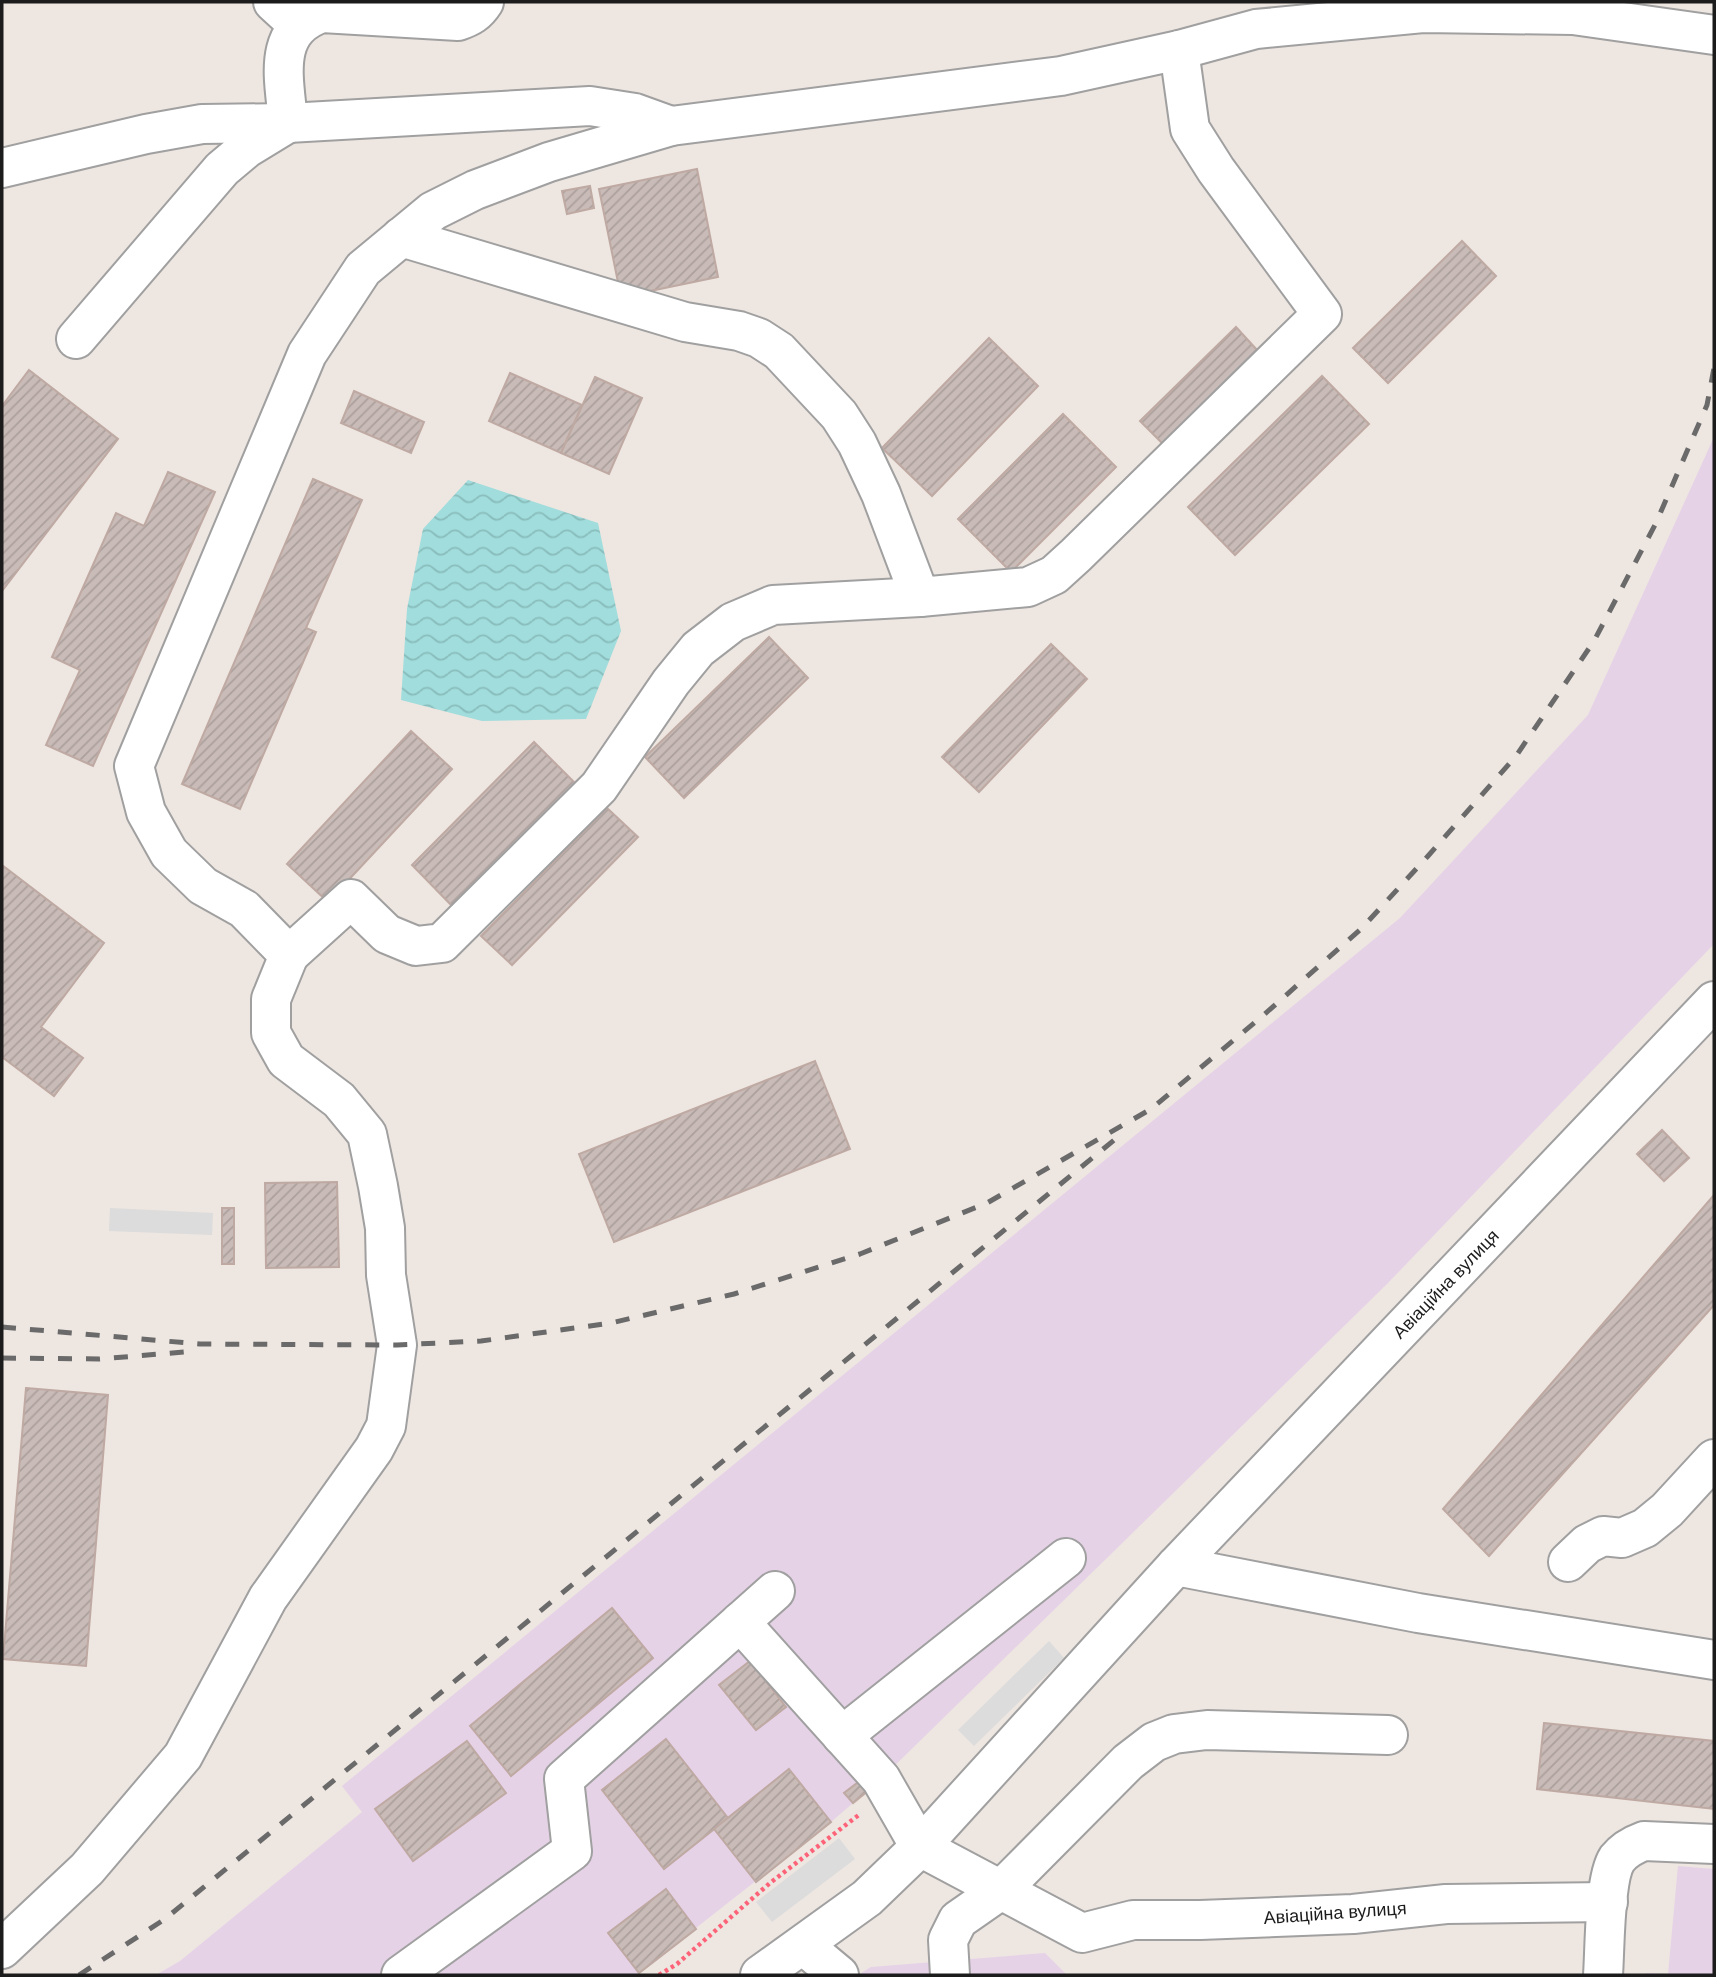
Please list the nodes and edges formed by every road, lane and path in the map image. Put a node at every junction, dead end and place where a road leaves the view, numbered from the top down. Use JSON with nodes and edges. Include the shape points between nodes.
{"nodes":[{"id":1,"x":484,"y":2,"type":"edge"},
{"id":2,"x":285,"y":14,"type":"edge"},
{"id":3,"x":1714,"y":35,"type":"edge"},
{"id":4,"x":1180,"y":50,"type":"junction"},
{"id":5,"x":288,"y":123,"type":"junction"},
{"id":6,"x":671,"y":125,"type":"junction"},
{"id":7,"x":2,"y":168,"type":"edge"},
{"id":8,"x":401,"y":237,"type":"junction"},
{"id":9,"x":76,"y":340,"type":"dead end"},
{"id":10,"x":920,"y":597,"type":"junction"},
{"id":11,"x":289,"y":955,"type":"junction"},
{"id":12,"x":1707,"y":1026,"type":"edge"},
{"id":13,"x":1714,"y":1459,"type":"edge"},
{"id":14,"x":1066,"y":1558,"type":"dead end"},
{"id":15,"x":1568,"y":1562,"type":"dead end"},
{"id":16,"x":1176,"y":1566,"type":"junction"},
{"id":17,"x":775,"y":1591,"type":"dead end"},
{"id":18,"x":740,"y":1622,"type":"junction"},
{"id":19,"x":1714,"y":1660,"type":"edge"},
{"id":20,"x":1388,"y":1735,"type":"dead end"},
{"id":21,"x":842,"y":1736,"type":"junction"},
{"id":22,"x":888,"y":1792,"type":"junction"},
{"id":23,"x":1714,"y":1844,"type":"edge"},
{"id":24,"x":920,"y":1847,"type":"junction"},
{"id":25,"x":1002,"y":1890,"type":"junction"},
{"id":26,"x":1608,"y":1902,"type":"junction"},
{"id":27,"x":803,"y":1945,"type":"junction"},
{"id":28,"x":2,"y":1949,"type":"edge"},
{"id":29,"x":401,"y":1975,"type":"edge"},
{"id":30,"x":659,"y":1975,"type":"edge"},
{"id":31,"x":760,"y":1975,"type":"edge"},
{"id":32,"x":839,"y":1975,"type":"edge"},
{"id":33,"x":950,"y":1975,"type":"edge"},
{"id":34,"x":1603,"y":1975,"type":"edge"}],
"edges":[{"from":1,"to":2,"type":"street","via":[[469,18],[458,21]]},
{"from":2,"to":5,"type":"street"},
{"from":3,"to":4,"type":"street","via":[[1573,15],[1423,13],[1256,29]]},
{"from":4,"to":6,"type":"street","via":[[1061,76]]},
{"from":4,"to":10,"type":"street","via":[[1190,130],[1322,314],[1054,575],[1028,587]]},
{"from":5,"to":6,"type":"street","via":[[590,106]]},
{"from":5,"to":7,"type":"street","via":[[201,124]]},
{"from":5,"to":9,"type":"street","via":[[222,169]]},
{"from":6,"to":8,"type":"street","via":[[475,190],[433,211]]},
{"from":8,"to":10,"type":"street","via":[[685,322],[739,331],[779,351],[839,415],[857,443]]},
{"from":8,"to":11,"type":"street","via":[[363,269],[307,354],[134,766],[146,812],[169,853],[203,886],[244,909]]},
{"from":10,"to":11,"type":"street","via":[[774,606],[733,622],[698,649],[598,787],[442,943],[415,946],[387,934],[351,899]]},
{"from":11,"to":28,"type":"street","via":[[271,999],[271,1033],[286,1060],[339,1100],[367,1134],[378,1186],[397,1345],[386,1426],[268,1598],[183,1756],[87,1869]]},
{"from":12,"to":16,"type":"street","name":"Авіаційна вулиця"},
{"from":13,"to":15,"type":"street","via":[[1645,1528],[1622,1538],[1603,1536]]},
{"from":14,"to":21,"type":"street"},
{"from":16,"to":19,"type":"street","via":[[1418,1614]]},
{"from":16,"to":24,"type":"street","name":"Авіаційна вулиця"},
{"from":17,"to":18,"type":"street"},
{"from":18,"to":21,"type":"street"},
{"from":18,"to":29,"type":"street","via":[[564,1779],[572,1851]]},
{"from":20,"to":25,"type":"street","via":[[1207,1730],[1164,1738],[1136,1755]]},
{"from":21,"to":22,"type":"street"},
{"from":22,"to":24,"type":"street"},
{"from":22,"to":30,"type":"path"},
{"from":23,"to":26,"type":"street","via":[[1655,1840],[1633,1845],[1612,1869]]},
{"from":24,"to":25,"type":"street","name":"Авіаційна вулиця"},
{"from":24,"to":27,"type":"street","name":"Авіаційна вулиця","via":[[867,1898]]},
{"from":25,"to":26,"type":"street","name":"Авіаційна вулиця","via":[[1082,1933],[1133,1920],[1339,1914],[1446,1904]]},
{"from":25,"to":33,"type":"street","via":[[965,1913],[952,1929],[947,1955]]},
{"from":26,"to":34,"type":"street"},
{"from":27,"to":31,"type":"street","name":"Авіаційна вулиця"},
{"from":27,"to":32,"type":"street"}]}
